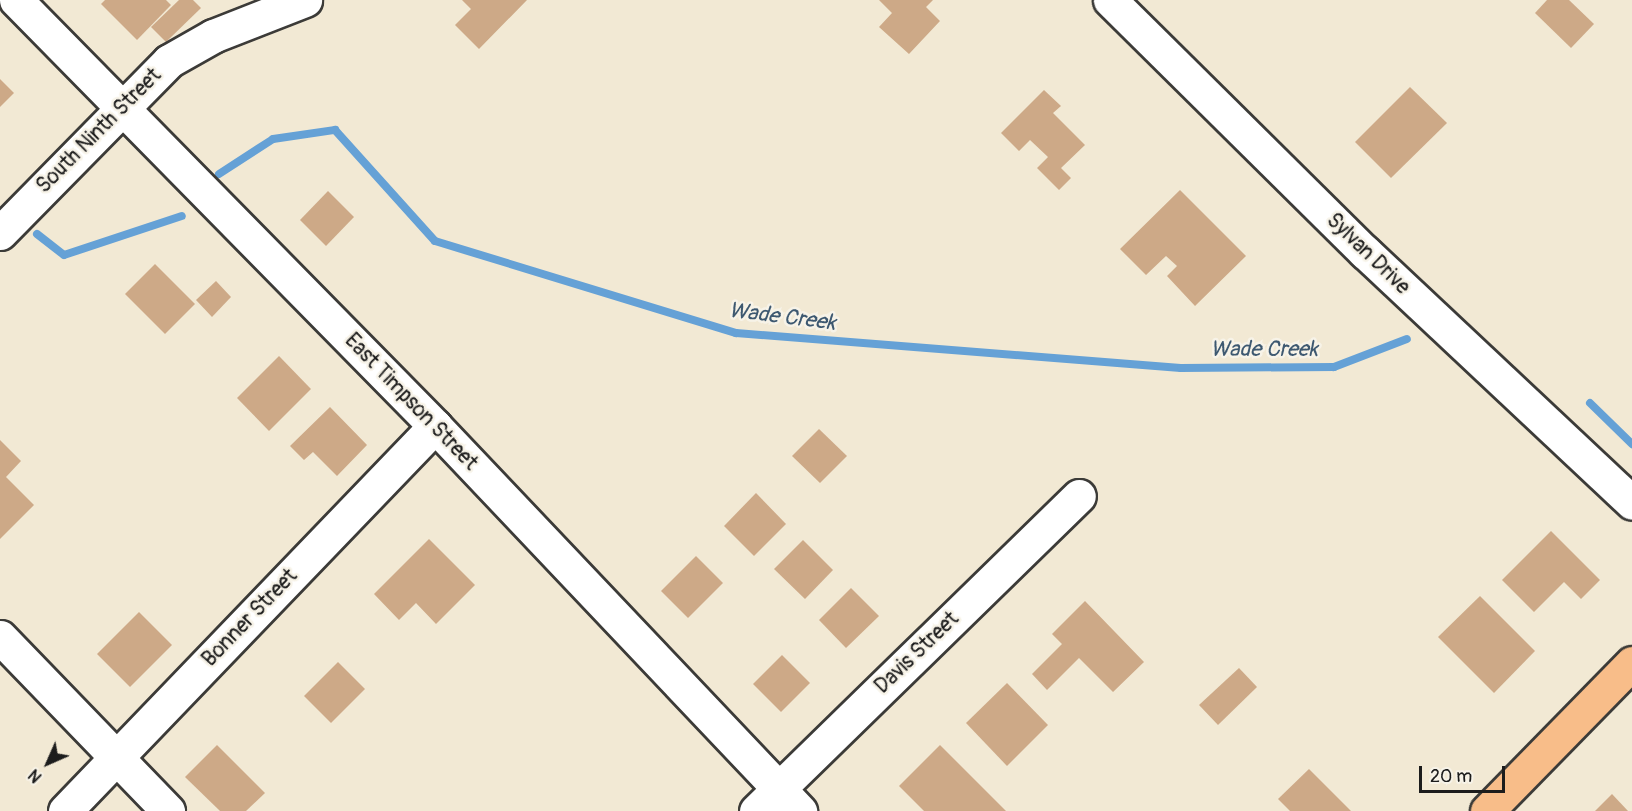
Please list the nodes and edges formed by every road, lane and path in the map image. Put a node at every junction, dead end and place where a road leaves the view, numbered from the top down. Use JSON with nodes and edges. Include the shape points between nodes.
{"nodes":[{"id":1,"x":16,"y":0,"type":"edge"},
{"id":2,"x":305,"y":0,"type":"edge"},
{"id":3,"x":1110,"y":0,"type":"edge"},
{"id":4,"x":120,"y":107,"type":"junction"},
{"id":5,"x":0,"y":232,"type":"edge"},
{"id":6,"x":435,"y":426,"type":"junction"},
{"id":7,"x":1079,"y":496,"type":"dead end"},
{"id":8,"x":1632,"y":503,"type":"edge"},
{"id":9,"x":0,"y":637,"type":"edge"},
{"id":10,"x":1632,"y":663,"type":"edge"},
{"id":11,"x":116,"y":758,"type":"junction"},
{"id":12,"x":778,"y":788,"type":"junction"},
{"id":13,"x":65,"y":811,"type":"edge"},
{"id":14,"x":168,"y":811,"type":"edge"},
{"id":15,"x":756,"y":811,"type":"edge"},
{"id":16,"x":800,"y":811,"type":"edge"},
{"id":17,"x":1487,"y":811,"type":"edge"}],
"edges":[{"from":1,"to":4,"type":"street","name":"East Timpson Street"},
{"from":2,"to":4,"type":"street","name":"South Ninth Street","via":[[191,46],[148,77]]},
{"from":3,"to":8,"type":"street","name":"Sylvan Drive","via":[[1365,252]]},
{"from":4,"to":5,"type":"street","name":"South Ninth Street"},
{"from":4,"to":6,"type":"street","name":"East Timpson Street"},
{"from":6,"to":11,"type":"street","name":"Bonner Street"},
{"from":6,"to":12,"type":"street","name":"East Timpson Street"},
{"from":7,"to":12,"type":"street","name":"Davis Street"},
{"from":9,"to":11,"type":"street"},
{"from":10,"to":17,"type":"main road"},
{"from":11,"to":13,"type":"street","name":"Bonner Street"},
{"from":11,"to":14,"type":"street"},
{"from":12,"to":15,"type":"street","name":"Davis Street"},
{"from":12,"to":16,"type":"street","name":"East Timpson Street"}]}
